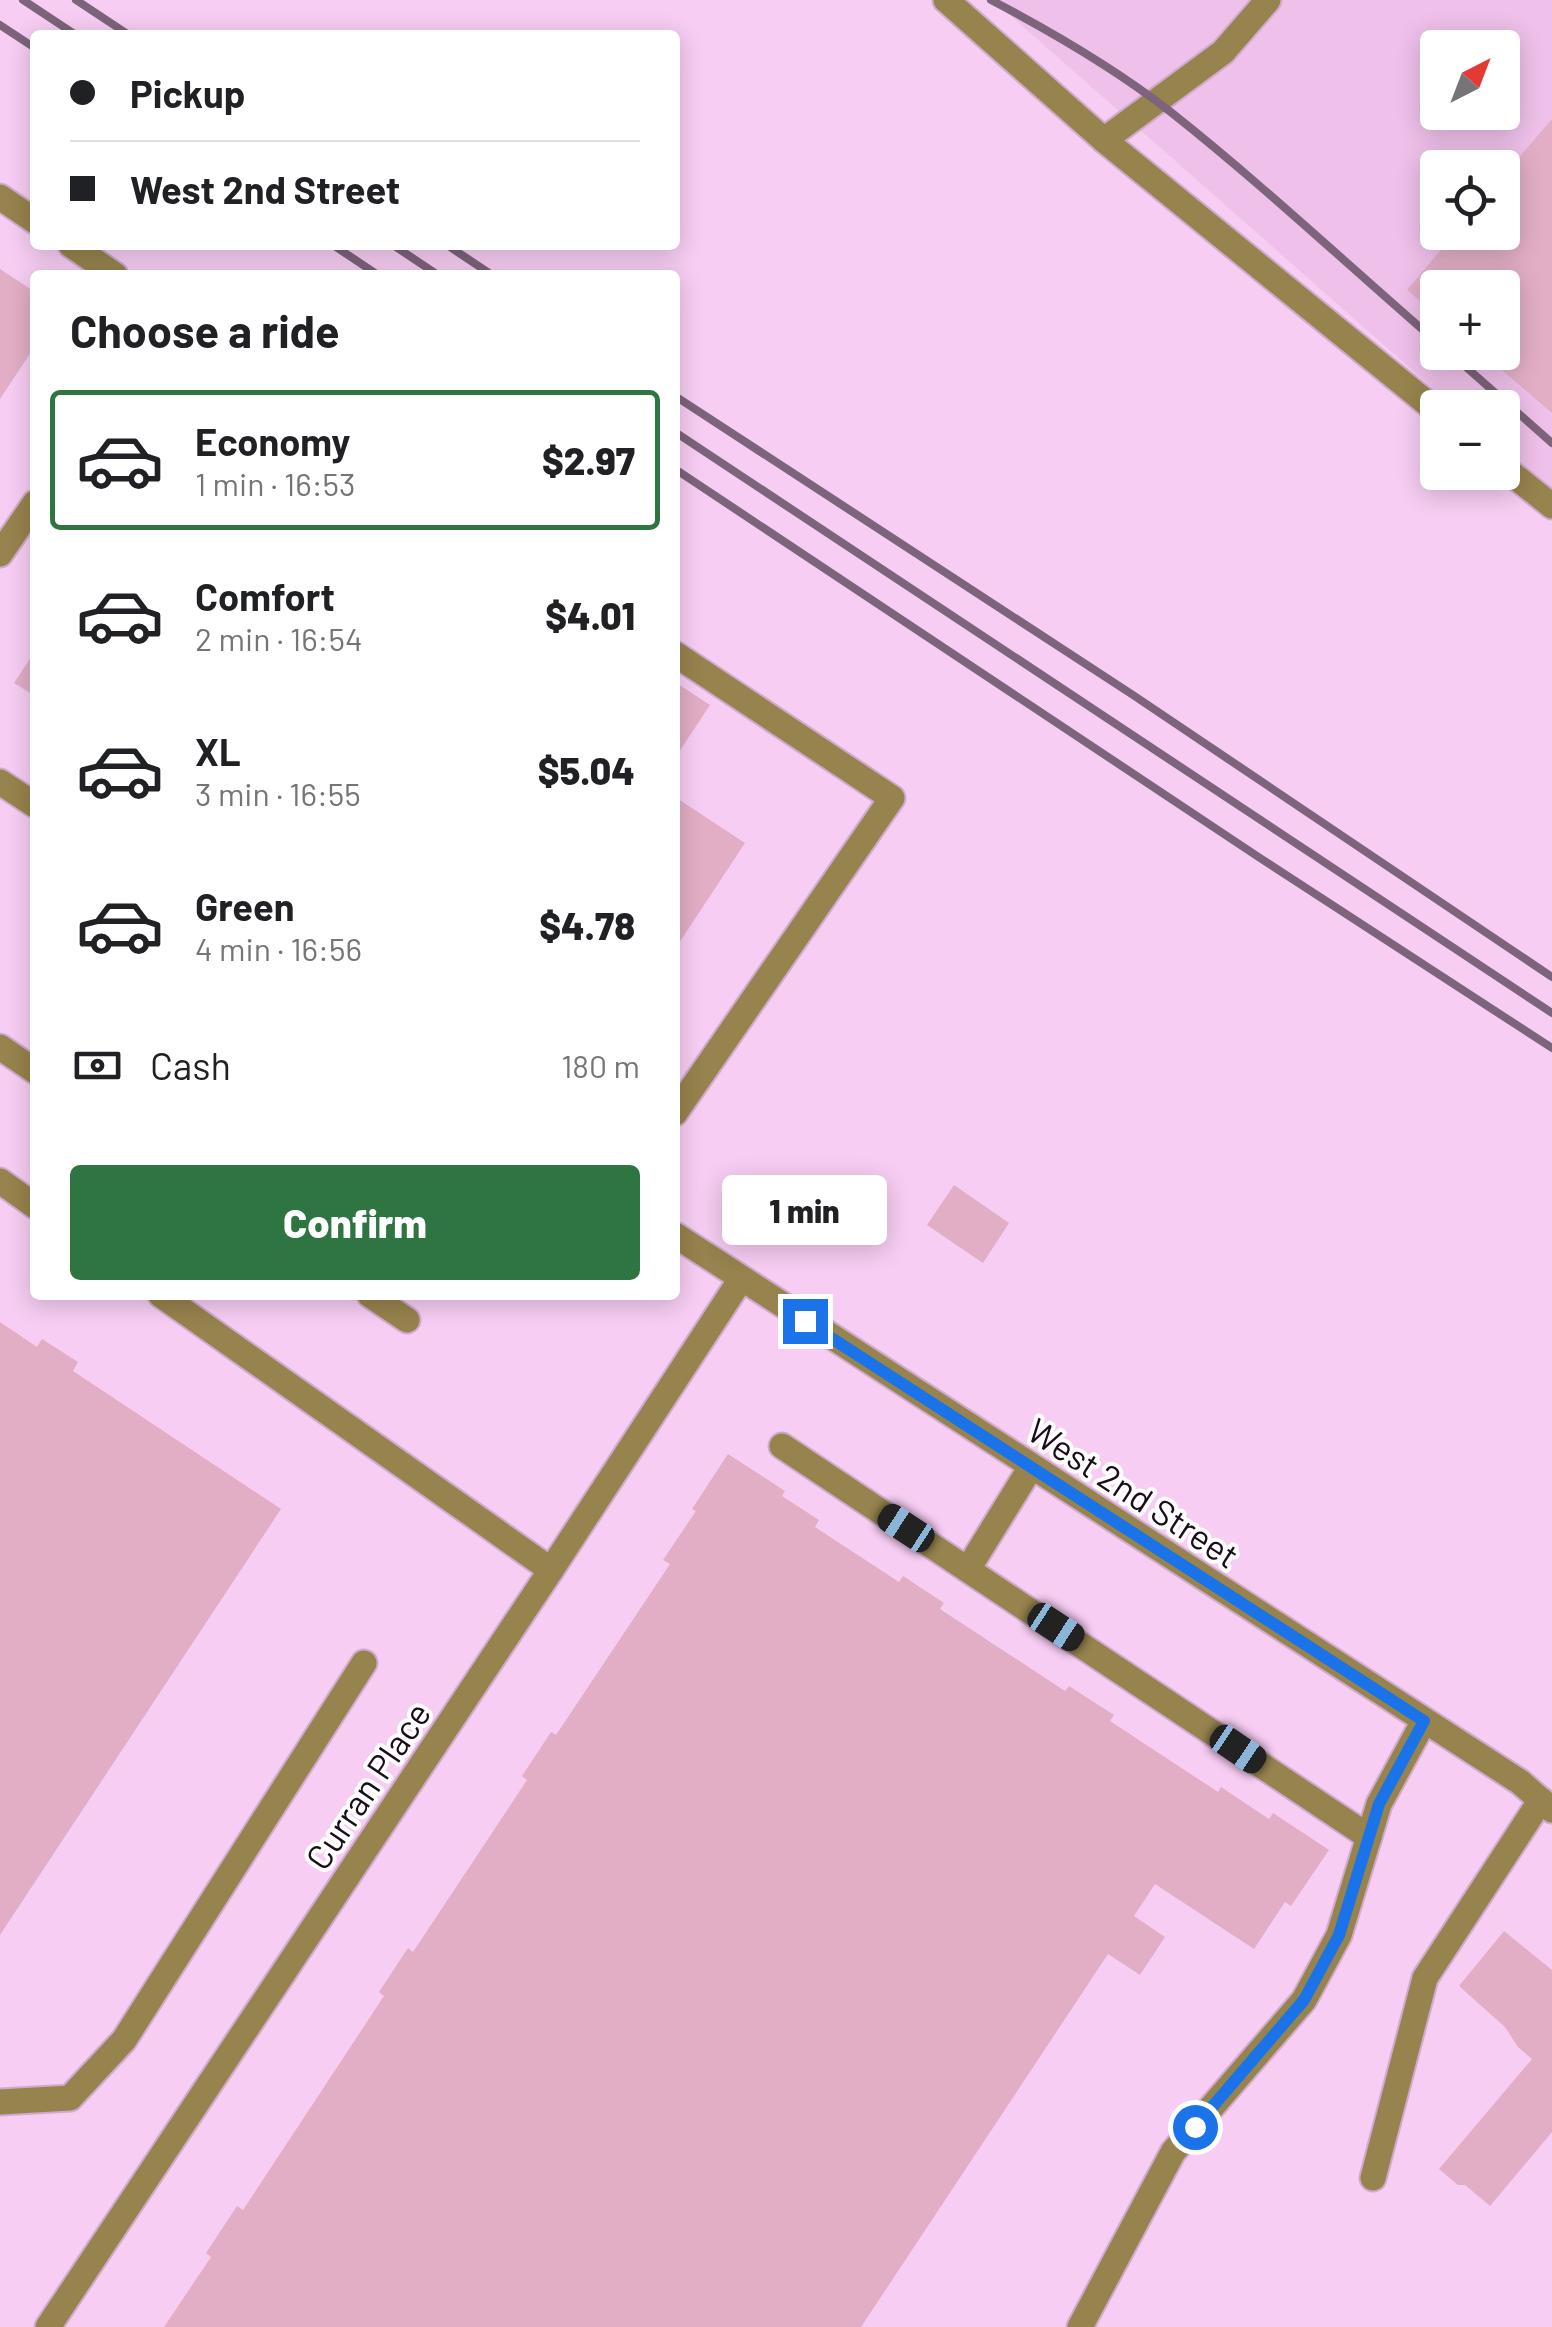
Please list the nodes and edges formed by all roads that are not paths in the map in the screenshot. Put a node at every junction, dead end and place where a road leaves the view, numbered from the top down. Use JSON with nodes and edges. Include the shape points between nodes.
{"nodes":[{"id":1,"x":946,"y":0,"type":"edge"},
{"id":2,"x":1268,"y":0,"type":"edge"},
{"id":3,"x":1104,"y":140,"type":"junction"},
{"id":4,"x":0,"y":198,"type":"edge"},
{"id":5,"x":30,"y":218,"type":"edge"},
{"id":6,"x":78,"y":250,"type":"edge"},
{"id":7,"x":108,"y":270,"type":"edge"},
{"id":8,"x":1420,"y":397,"type":"edge"},
{"id":9,"x":1520,"y":480,"type":"edge"},
{"id":10,"x":1552,"y":506,"type":"edge"},
{"id":11,"x":30,"y":511,"type":"edge"},
{"id":12,"x":0,"y":554,"type":"edge"},
{"id":13,"x":680,"y":657,"type":"edge"},
{"id":14,"x":0,"y":782,"type":"edge"},
{"id":15,"x":30,"y":802,"type":"edge"},
{"id":16,"x":0,"y":1048,"type":"edge"},
{"id":17,"x":30,"y":1068,"type":"edge"},
{"id":18,"x":680,"y":1106,"type":"edge"},
{"id":19,"x":0,"y":1182,"type":"edge"},
{"id":20,"x":30,"y":1203,"type":"edge"},
{"id":21,"x":680,"y":1238,"type":"edge"},
{"id":22,"x":741,"y":1279,"type":"junction"},
{"id":23,"x":168,"y":1300,"type":"edge"},
{"id":24,"x":377,"y":1300,"type":"edge"},
{"id":25,"x":407,"y":1320,"type":"dead end"},
{"id":26,"x":782,"y":1446,"type":"dead end"},
{"id":27,"x":1031,"y":1467,"type":"junction"},
{"id":28,"x":968,"y":1569,"type":"junction"},
{"id":29,"x":552,"y":1570,"type":"junction"},
{"id":30,"x":364,"y":1663,"type":"dead end"},
{"id":31,"x":1424,"y":1721,"type":"junction"},
{"id":32,"x":1546,"y":1805,"type":"edge"},
{"id":33,"x":1369,"y":1837,"type":"junction"},
{"id":34,"x":0,"y":2102,"type":"edge"},
{"id":35,"x":1373,"y":2178,"type":"dead end"},
{"id":36,"x":48,"y":2327,"type":"edge"},
{"id":37,"x":1080,"y":2327,"type":"edge"}],
"edges":[{"from":1,"to":3,"type":"street"},
{"from":2,"to":3,"type":"street","via":[[1224,52]]},
{"from":3,"to":8,"type":"street"},
{"from":4,"to":5,"type":"street"},
{"from":6,"to":7,"type":"street"},
{"from":9,"to":10,"type":"street"},
{"from":11,"to":12,"type":"street"},
{"from":13,"to":18,"type":"street","via":[[892,798]]},
{"from":14,"to":15,"type":"street"},
{"from":16,"to":17,"type":"street"},
{"from":19,"to":20,"type":"street"},
{"from":21,"to":22,"type":"street","name":"West 2nd Street"},
{"from":22,"to":27,"type":"street","name":"West 2nd Street"},
{"from":22,"to":29,"type":"street","name":"Curran Place"},
{"from":23,"to":29,"type":"street"},
{"from":24,"to":25,"type":"street"},
{"from":26,"to":28,"type":"street"},
{"from":27,"to":28,"type":"street"},
{"from":27,"to":31,"type":"street","name":"West 2nd Street"},
{"from":28,"to":33,"type":"street"},
{"from":29,"to":36,"type":"street","name":"Curran Place"},
{"from":30,"to":34,"type":"street","via":[[124,2040],[70,2098]]},
{"from":31,"to":32,"type":"street","name":"West 2nd Street"},
{"from":31,"to":33,"type":"street","via":[[1379,1804]]},
{"from":32,"to":35,"type":"street","via":[[1425,1978]]},
{"from":33,"to":37,"type":"street","via":[[1339,1935],[1304,2000],[1173,2152]]}]}
